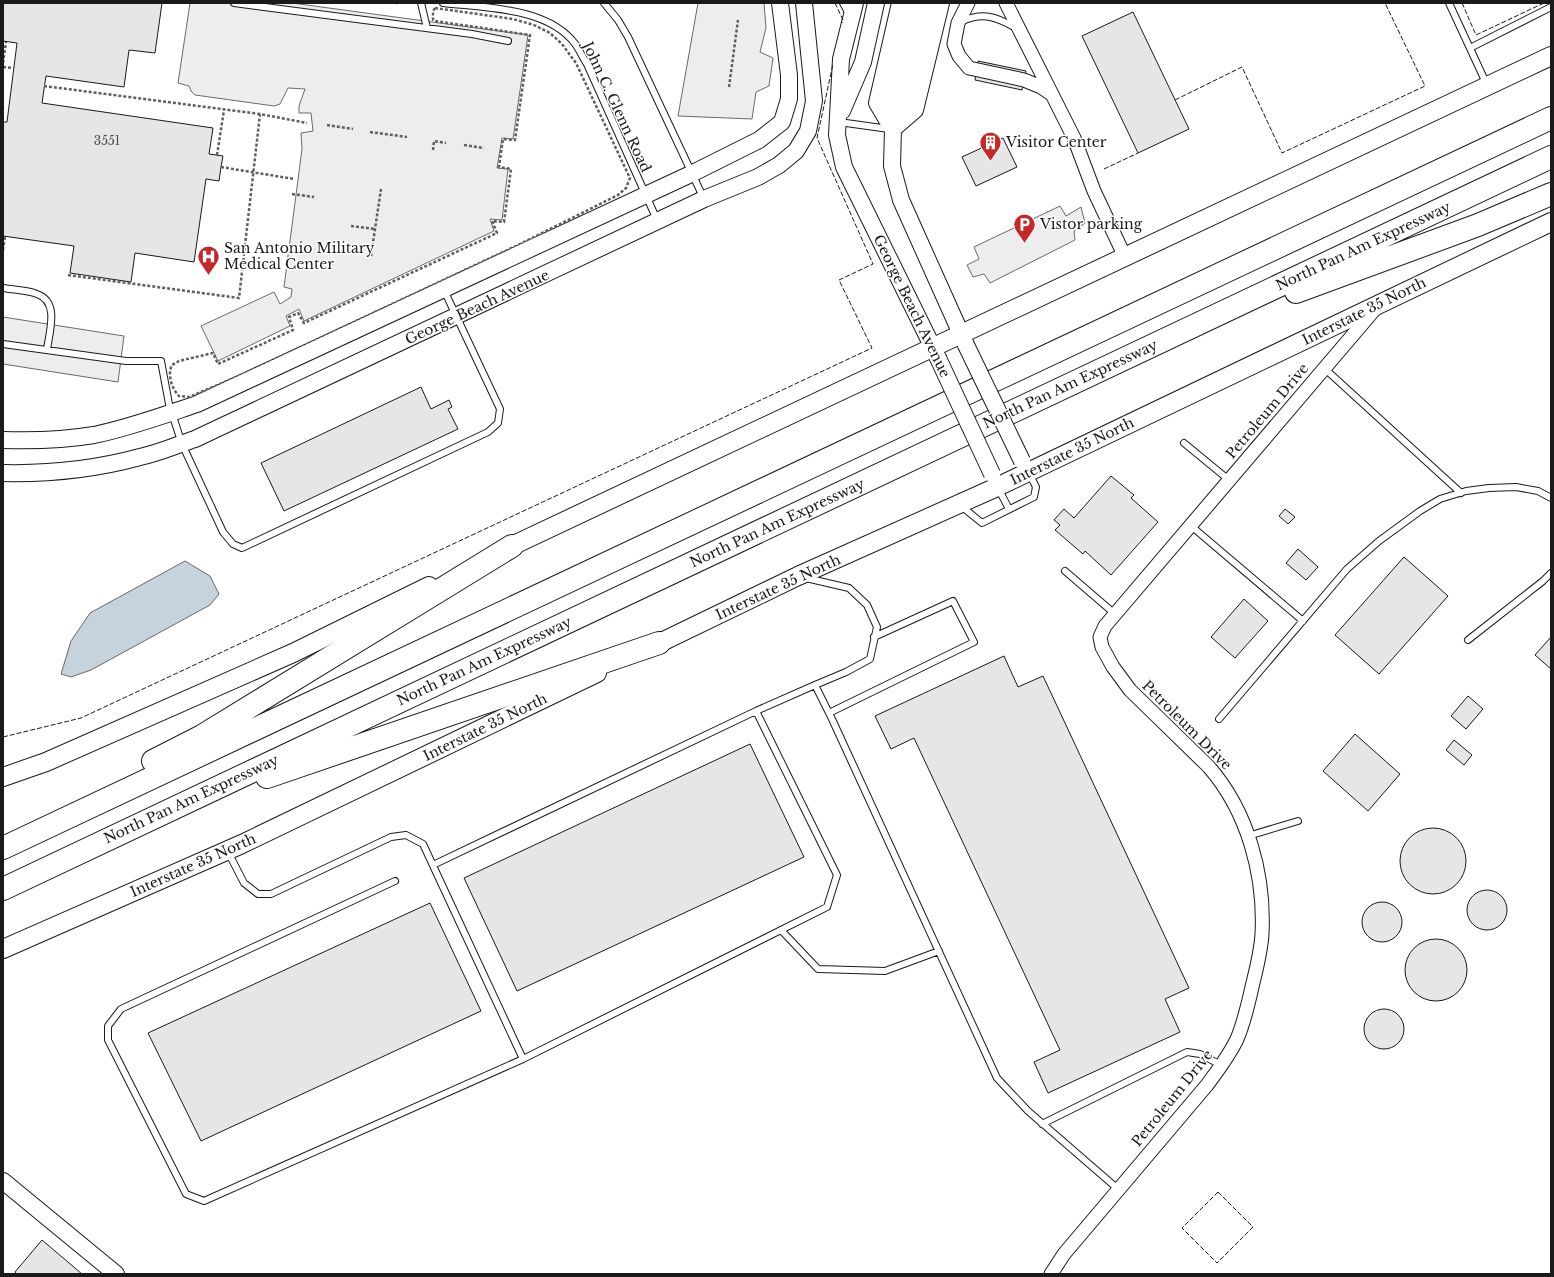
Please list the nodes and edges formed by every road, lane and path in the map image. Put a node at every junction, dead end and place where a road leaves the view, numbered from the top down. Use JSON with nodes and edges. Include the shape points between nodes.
{"nodes":[{"id":1,"x":234,"y":3,"type":"edge"},
{"id":2,"x":421,"y":3,"type":"edge"},
{"id":3,"x":443,"y":3,"type":"edge"},
{"id":4,"x":604,"y":3,"type":"edge"},
{"id":5,"x":780,"y":3,"type":"edge"},
{"id":6,"x":804,"y":3,"type":"edge"},
{"id":7,"x":843,"y":3,"type":"edge"},
{"id":8,"x":855,"y":3,"type":"edge"},
{"id":9,"x":866,"y":3,"type":"edge"},
{"id":10,"x":876,"y":3,"type":"edge"},
{"id":11,"x":900,"y":3,"type":"edge"},
{"id":12,"x":914,"y":3,"type":"edge"},
{"id":13,"x":928,"y":3,"type":"edge"},
{"id":14,"x":941,"y":3,"type":"edge"},
{"id":15,"x":968,"y":3,"type":"edge"},
{"id":16,"x":1006,"y":3,"type":"edge"},
{"id":17,"x":1448,"y":3,"type":"edge"},
{"id":18,"x":1551,"y":7,"type":"edge"},
{"id":19,"x":851,"y":18,"type":"junction"},
{"id":20,"x":738,"y":20,"type":"dead end"},
{"id":21,"x":958,"y":23,"type":"junction"},
{"id":22,"x":427,"y":28,"type":"junction"},
{"id":23,"x":1020,"y":30,"type":"junction"},
{"id":24,"x":508,"y":41,"type":"dead end"},
{"id":25,"x":6,"y":42,"type":"dead end"},
{"id":26,"x":1470,"y":48,"type":"junction"},
{"id":27,"x":1551,"y":56,"type":"edge"},
{"id":28,"x":3,"y":63,"type":"edge"},
{"id":29,"x":3,"y":67,"type":"edge"},
{"id":30,"x":14,"y":68,"type":"dead end"},
{"id":31,"x":44,"y":86,"type":"dead end"},
{"id":32,"x":1487,"y":86,"type":"junction"},
{"id":33,"x":729,"y":88,"type":"dead end"},
{"id":34,"x":1051,"y":93,"type":"junction"},
{"id":35,"x":224,"y":110,"type":"junction"},
{"id":36,"x":260,"y":114,"type":"junction"},
{"id":37,"x":1551,"y":118,"type":"edge"},
{"id":38,"x":838,"y":122,"type":"junction"},
{"id":39,"x":307,"y":123,"type":"dead end"},
{"id":40,"x":327,"y":125,"type":"dead end"},
{"id":41,"x":353,"y":129,"type":"dead end"},
{"id":42,"x":893,"y":130,"type":"junction"},
{"id":43,"x":370,"y":132,"type":"dead end"},
{"id":44,"x":407,"y":137,"type":"dead end"},
{"id":45,"x":446,"y":143,"type":"dead end"},
{"id":46,"x":464,"y":145,"type":"dead end"},
{"id":47,"x":484,"y":148,"type":"dead end"},
{"id":48,"x":432,"y":150,"type":"dead end"},
{"id":49,"x":501,"y":150,"type":"joint"},
{"id":50,"x":217,"y":155,"type":"dead end"},
{"id":51,"x":1551,"y":157,"type":"edge"},
{"id":52,"x":221,"y":167,"type":"dead end"},
{"id":53,"x":254,"y":173,"type":"junction"},
{"id":54,"x":693,"y":173,"type":"junction"},
{"id":55,"x":294,"y":179,"type":"dead end"},
{"id":56,"x":381,"y":189,"type":"dead end"},
{"id":57,"x":292,"y":194,"type":"dead end"},
{"id":58,"x":1551,"y":194,"type":"edge"},
{"id":59,"x":646,"y":195,"type":"junction"},
{"id":60,"x":314,"y":197,"type":"dead end"},
{"id":61,"x":704,"y":199,"type":"junction"},
{"id":62,"x":658,"y":221,"type":"junction"},
{"id":63,"x":1551,"y":222,"type":"edge"},
{"id":64,"x":351,"y":226,"type":"dead end"},
{"id":65,"x":375,"y":229,"type":"junction"},
{"id":66,"x":5,"y":236,"type":"dead end"},
{"id":67,"x":3,"y":250,"type":"edge"},
{"id":68,"x":371,"y":256,"type":"dead end"},
{"id":69,"x":1125,"y":257,"type":"junction"},
{"id":70,"x":68,"y":276,"type":"dead end"},
{"id":71,"x":3,"y":288,"type":"edge"},
{"id":72,"x":444,"y":290,"type":"junction"},
{"id":73,"x":1378,"y":304,"type":"junction"},
{"id":74,"x":456,"y":317,"type":"junction"},
{"id":75,"x":1174,"y":335,"type":"junction"},
{"id":76,"x":964,"y":340,"type":"junction"},
{"id":77,"x":3,"y":344,"type":"edge"},
{"id":78,"x":47,"y":350,"type":"junction"},
{"id":79,"x":935,"y":353,"type":"junction"},
{"id":80,"x":1324,"y":368,"type":"junction"},
{"id":81,"x":172,"y":413,"type":"junction"},
{"id":82,"x":3,"y":440,"type":"edge"},
{"id":83,"x":1184,"y":443,"type":"dead end"},
{"id":84,"x":182,"y":444,"type":"junction"},
{"id":85,"x":1025,"y":467,"type":"junction"},
{"id":86,"x":3,"y":473,"type":"edge"},
{"id":87,"x":995,"y":480,"type":"junction"},
{"id":88,"x":1229,"y":480,"type":"junction"},
{"id":89,"x":1461,"y":493,"type":"junction"},
{"id":90,"x":1551,"y":498,"type":"edge"},
{"id":91,"x":959,"y":504,"type":"junction"},
{"id":92,"x":1009,"y":509,"type":"junction"},
{"id":93,"x":1190,"y":525,"type":"junction"},
{"id":94,"x":512,"y":546,"type":"junction"},
{"id":95,"x":1065,"y":571,"type":"dead end"},
{"id":96,"x":1551,"y":573,"type":"edge"},
{"id":97,"x":798,"y":576,"type":"junction"},
{"id":98,"x":1115,"y":614,"type":"junction"},
{"id":99,"x":1302,"y":621,"type":"junction"},
{"id":100,"x":874,"y":637,"type":"junction"},
{"id":101,"x":1468,"y":640,"type":"dead end"},
{"id":102,"x":659,"y":643,"type":"junction"},
{"id":103,"x":815,"y":685,"type":"junction"},
{"id":104,"x":756,"y":711,"type":"junction"},
{"id":105,"x":829,"y":713,"type":"junction"},
{"id":106,"x":1219,"y":719,"type":"dead end"},
{"id":107,"x":3,"y":777,"type":"edge"},
{"id":108,"x":158,"y":815,"type":"junction"},
{"id":109,"x":1298,"y":821,"type":"dead end"},
{"id":110,"x":1248,"y":836,"type":"junction"},
{"id":111,"x":3,"y":838,"type":"edge"},
{"id":112,"x":3,"y":848,"type":"edge"},
{"id":113,"x":227,"y":850,"type":"junction"},
{"id":114,"x":432,"y":865,"type":"junction"},
{"id":115,"x":395,"y":882,"type":"dead end"},
{"id":116,"x":3,"y":888,"type":"edge"},
{"id":117,"x":781,"y":930,"type":"junction"},
{"id":118,"x":3,"y":949,"type":"edge"},
{"id":119,"x":939,"y":951,"type":"junction"},
{"id":120,"x":523,"y":1059,"type":"junction"},
{"id":121,"x":1221,"y":1066,"type":"junction"},
{"id":122,"x":1042,"y":1124,"type":"junction"},
{"id":123,"x":3,"y":1181,"type":"edge"},
{"id":124,"x":1118,"y":1189,"type":"junction"},
{"id":125,"x":116,"y":1274,"type":"edge"},
{"id":126,"x":1051,"y":1274,"type":"edge"}],
"edges":[{"from":1,"to":22,"type":"lane"},
{"from":2,"to":22,"type":"lane"},
{"from":3,"to":59,"type":"lane","name":"John C. Glenn Road","via":[[535,17],[552,24],[564,33],[576,45],[586,64]]},
{"from":4,"to":54,"type":"lane","via":[[628,37]]},
{"from":5,"to":54,"type":"street","via":[[789,87],[789,99],[782,122],[759,140]]},
{"from":6,"to":61,"type":"street","name":"George Beach Avenue","via":[[814,101],[808,131],[796,151],[779,165],[758,177]]},
{"from":7,"to":19,"type":"lane"},
{"from":8,"to":19,"type":"street"},
{"from":9,"to":38,"type":"street"},
{"from":10,"to":38,"type":"street","via":[[863,62]]},
{"from":11,"to":42,"type":"street","via":[[877,103]]},
{"from":12,"to":42,"type":"street","via":[[890,108]]},
{"from":13,"to":42,"type":"street","via":[[904,109]]},
{"from":14,"to":42,"type":"street","via":[[915,110]]},
{"from":15,"to":21,"type":"street"},
{"from":16,"to":23,"type":"street"},
{"from":17,"to":26,"type":"lane"},
{"from":18,"to":26,"type":"lane"},
{"from":19,"to":38,"type":"street","via":[[841,59]]},
{"from":20,"to":33,"type":"path"},
{"from":21,"to":23,"type":"lane","via":[[973,17],[992,16]]},
{"from":21,"to":34,"type":"street","via":[[954,44],[959,56],[969,68],[1024,80]]},
{"from":22,"to":24,"type":"lane"},
{"from":23,"to":34,"type":"street"},
{"from":25,"to":28,"type":"path"},
{"from":26,"to":32,"type":"lane"},
{"from":27,"to":32,"type":"main road"},
{"from":29,"to":30,"type":"path"},
{"from":31,"to":35,"type":"path"},
{"from":32,"to":69,"type":"main road"},
{"from":34,"to":69,"type":"street","via":[[1074,138],[1094,191]]},
{"from":35,"to":36,"type":"path"},
{"from":35,"to":50,"type":"path"},
{"from":36,"to":39,"type":"path"},
{"from":36,"to":53,"type":"path"},
{"from":37,"to":112,"type":"highway"},
{"from":38,"to":42,"type":"lane"},
{"from":38,"to":79,"type":"street","name":"George Beach Avenue","via":[[837,135],[844,167]]},
{"from":40,"to":41,"type":"path"},
{"from":42,"to":76,"type":"street","via":[[892,166],[901,200]]},
{"from":43,"to":44,"type":"path"},
{"from":45,"to":48,"type":"path","via":[[434,142]]},
{"from":46,"to":47,"type":"path"},
{"from":49,"to":49,"type":"path","via":[[499,166],[511,169],[504,222],[492,221],[497,232],[304,323],[298,313],[289,317],[293,330],[218,364],[213,353],[174,363],[171,368],[171,380],[176,393],[189,398],[241,375],[520,244],[618,195],[626,188],[630,178],[576,63],[562,44],[550,33],[513,19],[435,8],[435,21],[530,35],[515,140],[503,139]]},
{"from":51,"to":75,"type":"highway","name":"North Pan Am Expressway"},
{"from":52,"to":53,"type":"path"},
{"from":53,"to":55,"type":"path"},
{"from":53,"to":70,"type":"path","via":[[239,298]]},
{"from":54,"to":59,"type":"street"},
{"from":54,"to":61,"type":"lane"},
{"from":56,"to":65,"type":"path"},
{"from":57,"to":60,"type":"path"},
{"from":58,"to":75,"type":"highway","via":[[1431,242]]},
{"from":59,"to":62,"type":"lane","name":"John C. Glenn Road"},
{"from":59,"to":72,"type":"street"},
{"from":61,"to":62,"type":"street","name":"George Beach Avenue"},
{"from":62,"to":74,"type":"street","name":"George Beach Avenue"},
{"from":63,"to":73,"type":"main road","name":"Interstate 35 North"},
{"from":64,"to":65,"type":"path"},
{"from":65,"to":68,"type":"path"},
{"from":66,"to":67,"type":"path"},
{"from":69,"to":76,"type":"main road"},
{"from":71,"to":78,"type":"lane","via":[[37,294],[46,299],[52,311]]},
{"from":72,"to":74,"type":"lane"},
{"from":72,"to":81,"type":"street","via":[[245,383]]},
{"from":73,"to":80,"type":"street","name":"Petroleum Drive"},
{"from":73,"to":85,"type":"main road","name":"Interstate 35 North"},
{"from":74,"to":84,"type":"street","name":"George Beach Avenue"},
{"from":74,"to":84,"type":"lane","via":[[500,409],[498,423],[488,432],[252,544],[242,548],[233,544],[223,532]]},
{"from":75,"to":108,"type":"highway","name":"North Pan Am Expressway"},
{"from":76,"to":79,"type":"main road"},
{"from":76,"to":85,"type":"street","bridge":true},
{"from":77,"to":78,"type":"lane"},
{"from":78,"to":81,"type":"lane","via":[[126,361],[161,361]]},
{"from":79,"to":87,"type":"street","name":"George Beach Avenue","bridge":true},
{"from":79,"to":94,"type":"main road"},
{"from":80,"to":88,"type":"street","name":"Petroleum Drive"},
{"from":80,"to":89,"type":"lane"},
{"from":81,"to":82,"type":"street","via":[[95,434],[42,441]]},
{"from":81,"to":84,"type":"lane"},
{"from":83,"to":88,"type":"lane"},
{"from":84,"to":86,"type":"street","name":"George Beach Avenue","via":[[140,457],[83,469]]},
{"from":85,"to":87,"type":"main road","name":"Interstate 35 North"},
{"from":85,"to":92,"type":"lane","via":[[1036,487],[1034,497]]},
{"from":87,"to":91,"type":"main road","name":"Interstate 35 North"},
{"from":87,"to":92,"type":"lane"},
{"from":88,"to":93,"type":"street","name":"Petroleum Drive"},
{"from":89,"to":90,"type":"lane","via":[[1516,487]]},
{"from":89,"to":99,"type":"lane","via":[[1440,499],[1379,541],[1348,569]]},
{"from":91,"to":92,"type":"lane","via":[[982,523]]},
{"from":91,"to":97,"type":"main road","name":"Interstate 35 North"},
{"from":93,"to":98,"type":"street","name":"Petroleum Drive"},
{"from":93,"to":99,"type":"lane"},
{"from":94,"to":107,"type":"main road","via":[[293,654],[46,762]]},
{"from":94,"to":111,"type":"highway","via":[[202,736]]},
{"from":95,"to":98,"type":"lane"},
{"from":96,"to":101,"type":"lane"},
{"from":97,"to":100,"type":"lane","via":[[850,588],[868,605],[876,628]]},
{"from":97,"to":102,"type":"main road","name":"Interstate 35 North"},
{"from":98,"to":110,"type":"street","name":"Petroleum Drive","via":[[1100,637],[1106,657],[1130,690],[1195,752],[1221,781]]},
{"from":99,"to":106,"type":"lane"},
{"from":100,"to":103,"type":"lane","via":[[870,659]]},
{"from":100,"to":105,"type":"lane","via":[[953,601],[974,642]]},
{"from":102,"to":108,"type":"highway"},
{"from":102,"to":113,"type":"main road","name":"Interstate 35 North"},
{"from":103,"to":104,"type":"lane"},
{"from":103,"to":105,"type":"lane"},
{"from":104,"to":114,"type":"lane"},
{"from":104,"to":117,"type":"lane","via":[[837,875],[827,907]]},
{"from":105,"to":119,"type":"lane"},
{"from":108,"to":116,"type":"highway","name":"North Pan Am Expressway"},
{"from":109,"to":110,"type":"lane"},
{"from":110,"to":121,"type":"street","name":"Petroleum Drive","via":[[1258,872],[1262,934],[1260,955],[1237,1039]]},
{"from":113,"to":114,"type":"lane","via":[[244,883],[258,894],[271,894],[391,837],[406,835],[423,844]]},
{"from":113,"to":118,"type":"main road","name":"Interstate 35 North"},
{"from":114,"to":120,"type":"lane"},
{"from":115,"to":120,"type":"lane","via":[[121,1009],[108,1026],[108,1040],[186,1194],[204,1201]]},
{"from":117,"to":119,"type":"lane","via":[[818,969],[885,971]]},
{"from":117,"to":120,"type":"lane"},
{"from":119,"to":122,"type":"lane","via":[[997,1078]]},
{"from":121,"to":122,"type":"lane","via":[[1200,1054],[1187,1052]]},
{"from":121,"to":124,"type":"street","name":"Petroleum Drive"},
{"from":122,"to":124,"type":"lane"},
{"from":123,"to":125,"type":"street"},
{"from":124,"to":126,"type":"street","name":"Petroleum Drive","via":[[1064,1254]]}]}
